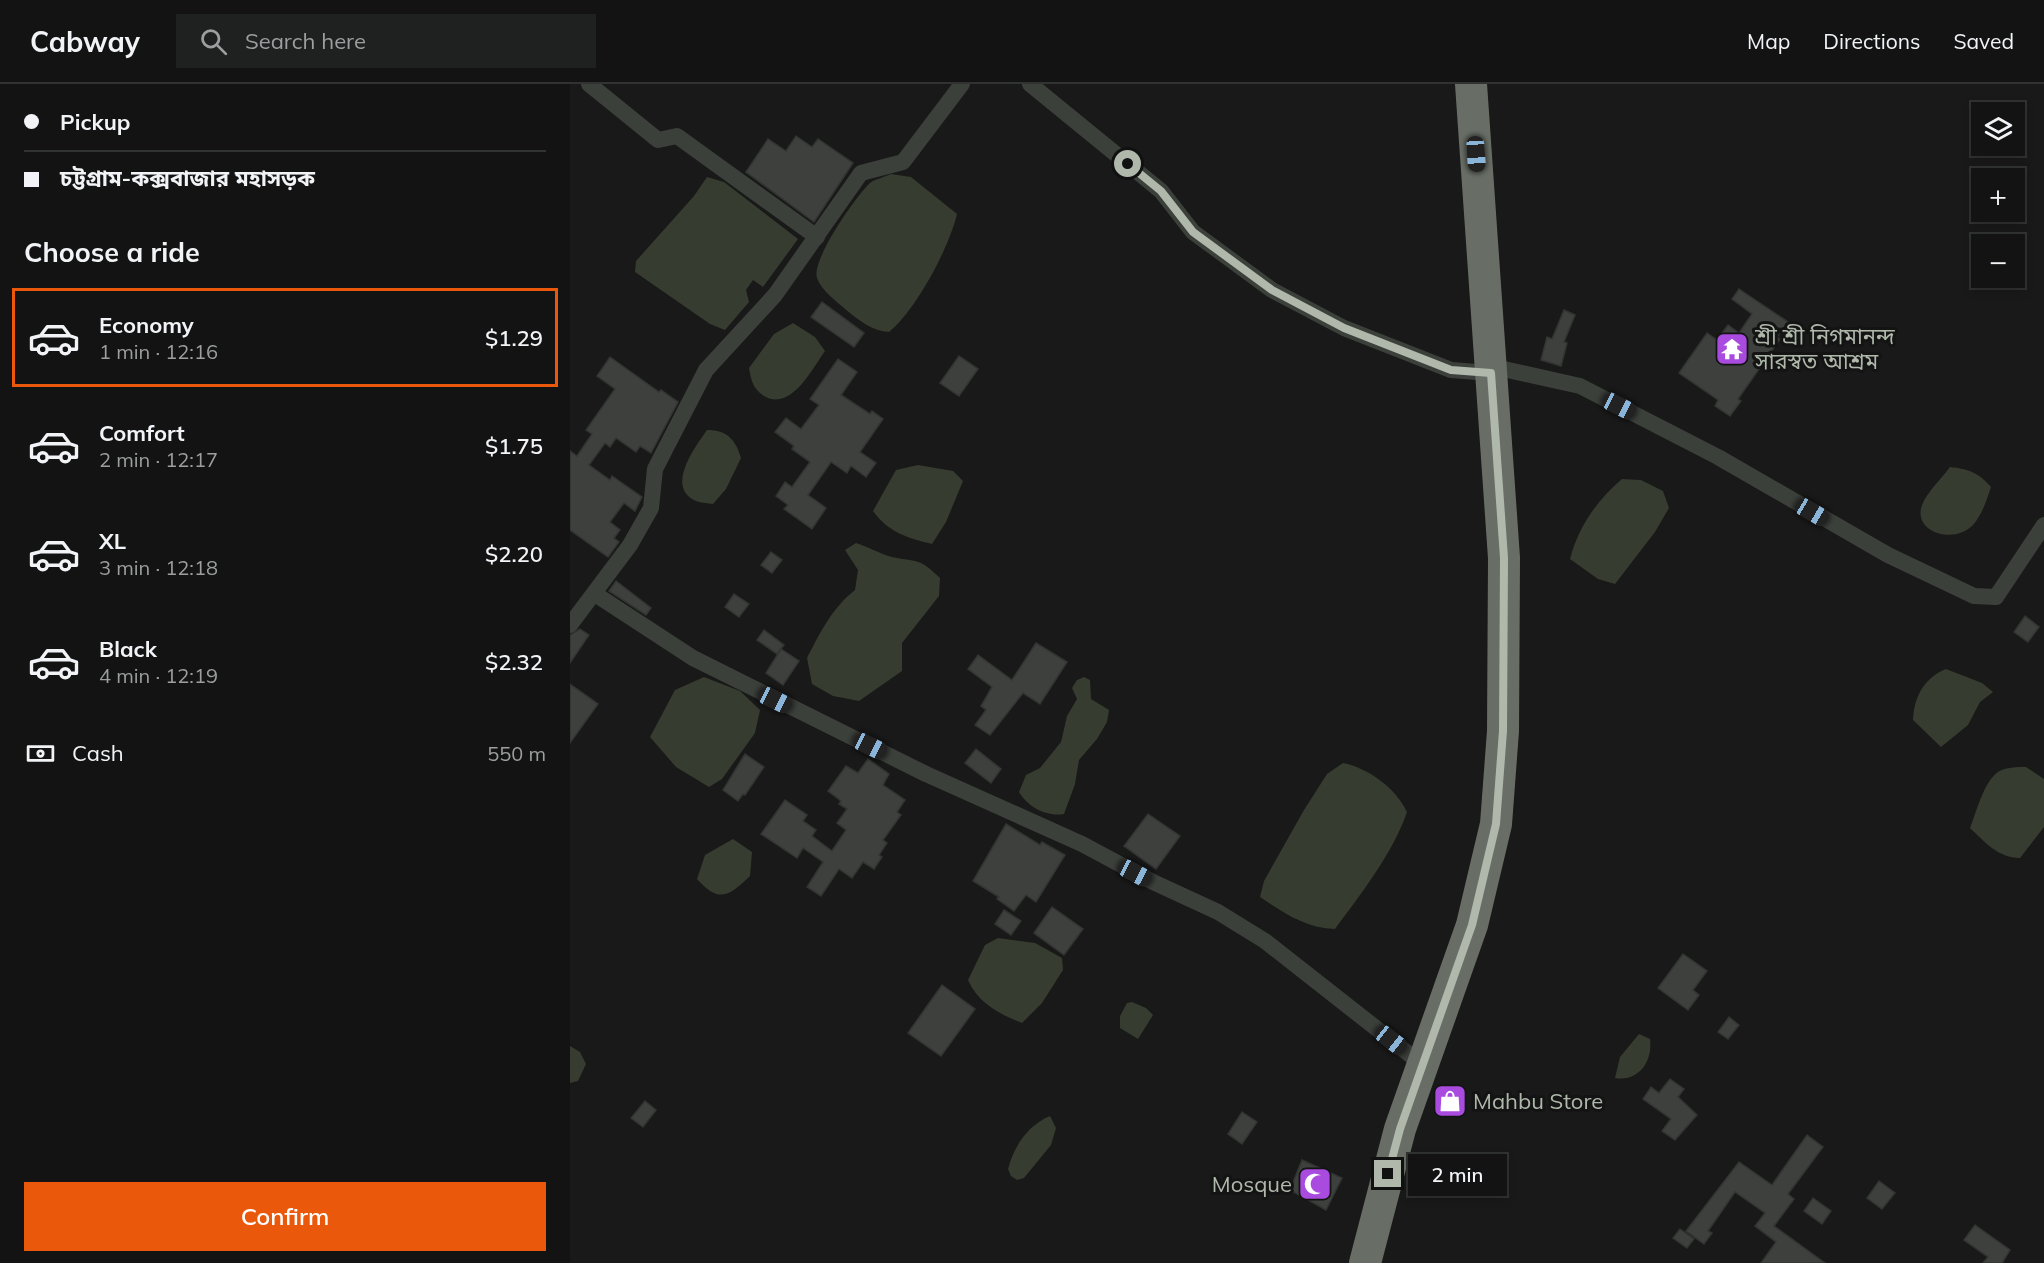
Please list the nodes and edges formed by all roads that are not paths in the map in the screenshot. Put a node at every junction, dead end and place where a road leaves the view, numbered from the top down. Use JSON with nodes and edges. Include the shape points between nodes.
{"nodes":[{"id":1,"x":589,"y":84,"type":"edge"},
{"id":2,"x":962,"y":84,"type":"edge"},
{"id":3,"x":1030,"y":84,"type":"edge"},
{"id":4,"x":1471,"y":84,"type":"edge"},
{"id":5,"x":817,"y":237,"type":"junction"},
{"id":6,"x":1491,"y":369,"type":"junction"},
{"id":7,"x":2044,"y":525,"type":"edge"},
{"id":8,"x":595,"y":594,"type":"junction"},
{"id":9,"x":570,"y":625,"type":"edge"},
{"id":10,"x":1423,"y":1065,"type":"junction"},
{"id":11,"x":1365,"y":1263,"type":"edge"}],
"edges":[{"from":1,"to":5,"type":"street","via":[[658,140],[677,136]]},
{"from":2,"to":5,"type":"street","via":[[903,162],[861,173]]},
{"from":3,"to":6,"type":"street","via":[[1161,191],[1193,232],[1272,290],[1344,328],[1451,370]]},
{"from":4,"to":6,"type":"highway"},
{"from":5,"to":8,"type":"street","via":[[775,296],[706,370],[655,469],[651,508]]},
{"from":6,"to":7,"type":"street","via":[[1580,386],[1718,457],[1888,555],[1974,596],[1996,597]]},
{"from":6,"to":10,"type":"highway","via":[[1504,558],[1503,731],[1496,824],[1472,925]]},
{"from":8,"to":9,"type":"street"},
{"from":8,"to":10,"type":"street","via":[[693,658],[1218,912],[1265,941]]},
{"from":10,"to":11,"type":"highway","via":[[1400,1129]]}]}
